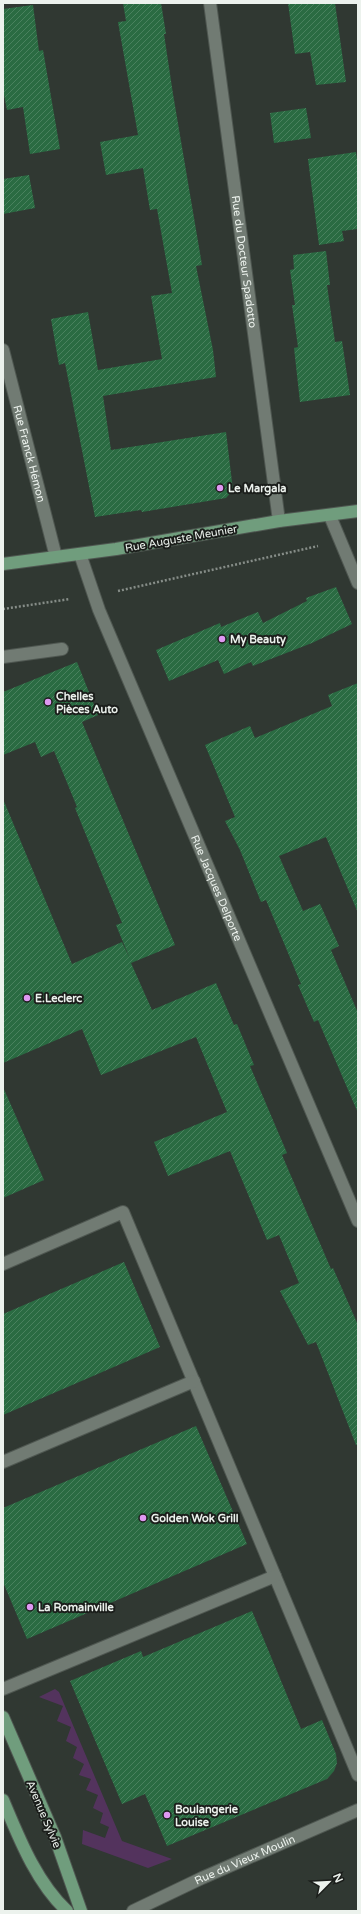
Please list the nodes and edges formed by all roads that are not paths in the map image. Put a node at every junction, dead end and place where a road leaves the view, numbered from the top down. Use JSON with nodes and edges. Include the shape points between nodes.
{"nodes":[{"id":1,"x":210,"y":3,"type":"edge"},
{"id":2,"x":3,"y":350,"type":"edge"},
{"id":3,"x":358,"y":511,"type":"edge"},
{"id":4,"x":330,"y":516,"type":"junction"},
{"id":5,"x":279,"y":521,"type":"junction"},
{"id":6,"x":80,"y":554,"type":"junction"},
{"id":7,"x":56,"y":557,"type":"junction"},
{"id":8,"x":3,"y":564,"type":"edge"},
{"id":9,"x":358,"y":583,"type":"edge"},
{"id":10,"x":62,"y":649,"type":"dead end"},
{"id":11,"x":3,"y":657,"type":"edge"},
{"id":12,"x":358,"y":1221,"type":"edge"},
{"id":13,"x":3,"y":1264,"type":"edge"},
{"id":14,"x":194,"y":1381,"type":"junction"},
{"id":15,"x":3,"y":1462,"type":"edge"},
{"id":16,"x":275,"y":1576,"type":"junction"},
{"id":17,"x":3,"y":1689,"type":"edge"},
{"id":18,"x":3,"y":1717,"type":"edge"},
{"id":19,"x":358,"y":1775,"type":"edge"},
{"id":20,"x":3,"y":1800,"type":"edge"},
{"id":21,"x":358,"y":1810,"type":"edge"},
{"id":22,"x":67,"y":1911,"type":"edge"},
{"id":23,"x":81,"y":1911,"type":"edge"},
{"id":24,"x":133,"y":1911,"type":"edge"}],
"edges":[{"from":1,"to":5,"type":"street","name":"Rue du Docteur Spadotto"},
{"from":2,"to":7,"type":"street","name":"Rue Franck Hémon"},
{"from":3,"to":4,"type":"main road","name":"Rue Auguste Meunier"},
{"from":4,"to":5,"type":"main road","name":"Rue Auguste Meunier"},
{"from":4,"to":9,"type":"street"},
{"from":5,"to":6,"type":"main road","name":"Rue Auguste Meunier"},
{"from":6,"to":7,"type":"main road","name":"Rue Auguste Meunier"},
{"from":6,"to":12,"type":"street","name":"Rue Jacques Delporte","via":[[93,596]]},
{"from":7,"to":8,"type":"main road","name":"Rue Auguste Meunier"},
{"from":10,"to":11,"type":"street"},
{"from":13,"to":14,"type":"street","via":[[123,1212]]},
{"from":14,"to":15,"type":"street"},
{"from":14,"to":16,"type":"street"},
{"from":16,"to":17,"type":"street"},
{"from":16,"to":19,"type":"street"},
{"from":18,"to":23,"type":"main road","name":"Avenue Sylvie","via":[[54,1837]]},
{"from":20,"to":22,"type":"main road","via":[[25,1850],[54,1899]]},
{"from":21,"to":24,"type":"street","name":"Rue du Vieux Moulin"}]}
